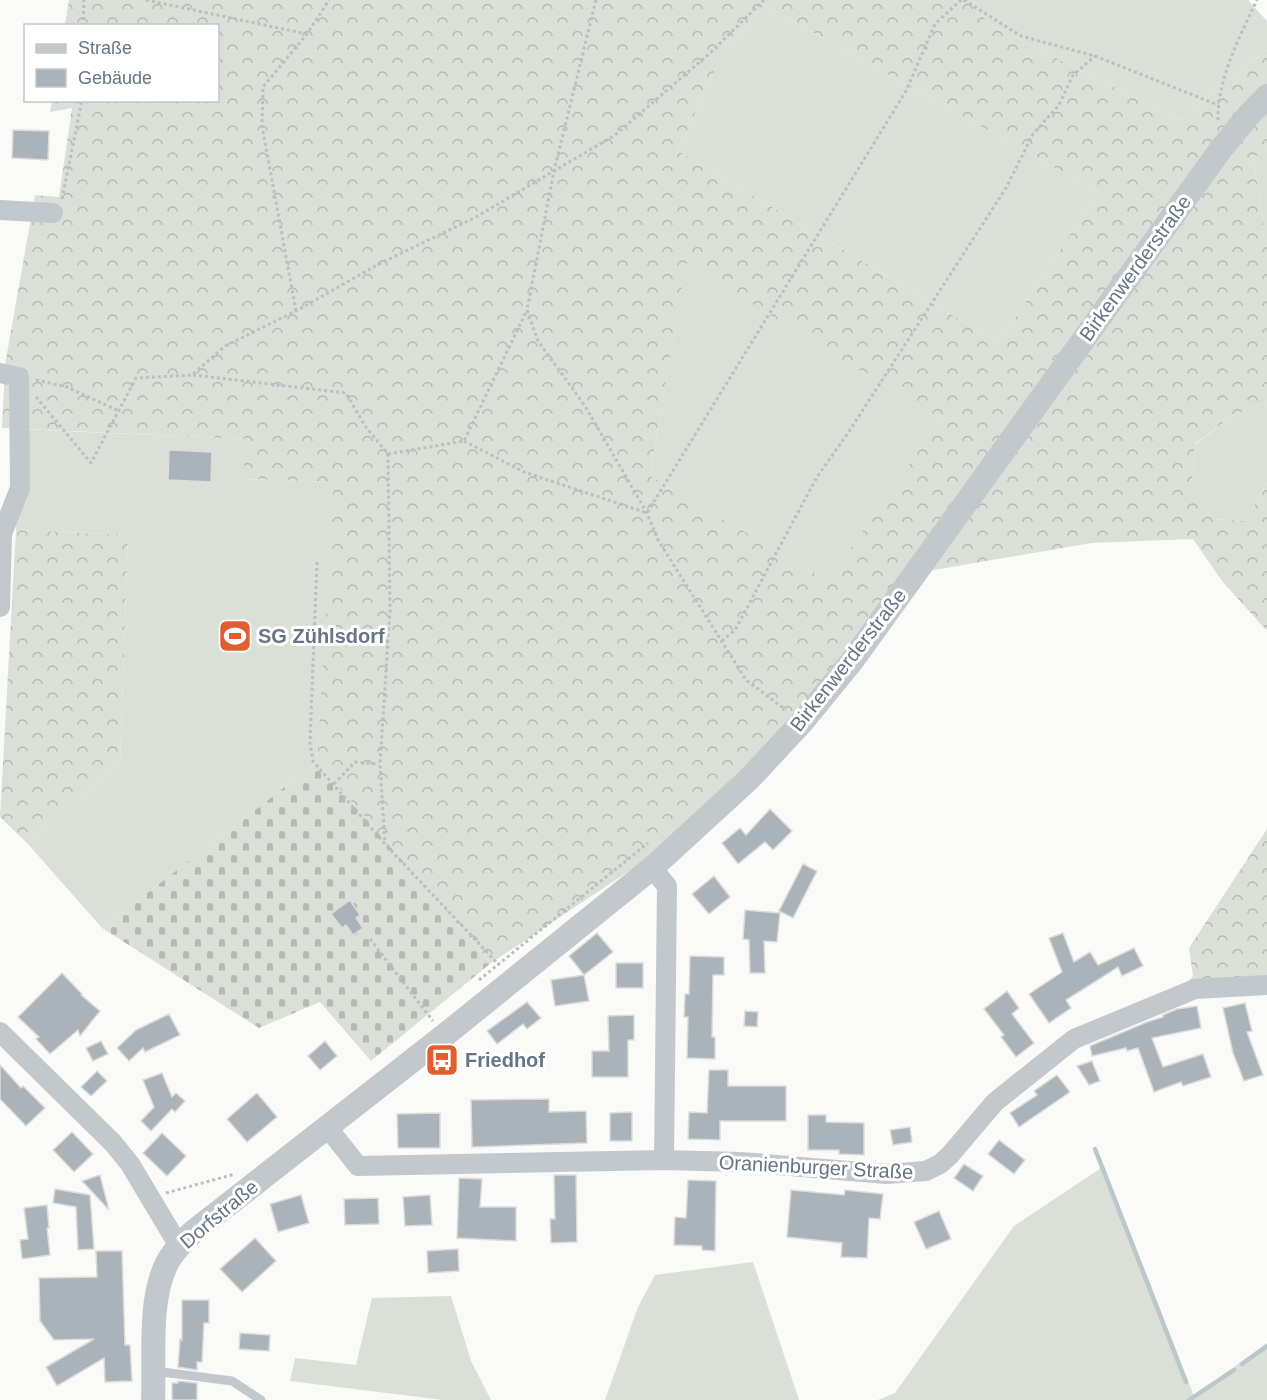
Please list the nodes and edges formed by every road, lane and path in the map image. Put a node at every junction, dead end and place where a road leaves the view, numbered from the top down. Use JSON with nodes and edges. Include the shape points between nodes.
{"nodes":[{"id":1,"x":84,"y":0,"type":"edge"},
{"id":2,"x":146,"y":0,"type":"edge"},
{"id":3,"x":330,"y":0,"type":"edge"},
{"id":4,"x":596,"y":0,"type":"edge"},
{"id":5,"x":764,"y":0,"type":"edge"},
{"id":6,"x":963,"y":0,"type":"edge"},
{"id":7,"x":1257,"y":0,"type":"edge"},
{"id":8,"x":83,"y":24,"type":"edge"},
{"id":9,"x":307,"y":34,"type":"junction"},
{"id":10,"x":1095,"y":56,"type":"junction"},
{"id":11,"x":1267,"y":96,"type":"edge"},
{"id":12,"x":82,"y":102,"type":"edge"},
{"id":13,"x":1218,"y":105,"type":"junction"},
{"id":14,"x":1226,"y":119,"type":"dead end"},
{"id":15,"x":554,"y":171,"type":"junction"},
{"id":16,"x":0,"y":210,"type":"edge"},
{"id":17,"x":53,"y":213,"type":"joint"},
{"id":18,"x":527,"y":310,"type":"junction"},
{"id":19,"x":296,"y":311,"type":"junction"},
{"id":20,"x":10,"y":375,"type":"edge"},
{"id":21,"x":192,"y":375,"type":"junction"},
{"id":22,"x":118,"y":411,"type":"junction"},
{"id":23,"x":464,"y":441,"type":"junction"},
{"id":24,"x":388,"y":454,"type":"junction"},
{"id":25,"x":647,"y":513,"type":"junction"},
{"id":26,"x":317,"y":562,"type":"dead end"},
{"id":27,"x":0,"y":607,"type":"edge"},
{"id":28,"x":722,"y":642,"type":"junction"},
{"id":29,"x":802,"y":721,"type":"junction"},
{"id":30,"x":380,"y":764,"type":"junction"},
{"id":31,"x":334,"y":784,"type":"junction"},
{"id":32,"x":652,"y":840,"type":"dead end"},
{"id":33,"x":385,"y":844,"type":"junction"},
{"id":34,"x":652,"y":868,"type":"junction"},
{"id":35,"x":370,"y":939,"type":"dead end"},
{"id":36,"x":506,"y":972,"type":"junction"},
{"id":37,"x":1267,"y":985,"type":"edge"},
{"id":38,"x":0,"y":1032,"type":"edge"},
{"id":39,"x":445,"y":1035,"type":"junction"},
{"id":40,"x":327,"y":1127,"type":"junction"},
{"id":41,"x":664,"y":1160,"type":"junction"},
{"id":42,"x":241,"y":1172,"type":"dead end"},
{"id":43,"x":151,"y":1198,"type":"junction"},
{"id":44,"x":179,"y":1246,"type":"junction"},
{"id":45,"x":154,"y":1371,"type":"junction"},
{"id":46,"x":153,"y":1400,"type":"edge"},
{"id":47,"x":261,"y":1400,"type":"edge"}],
"edges":[{"from":1,"to":8,"type":"path"},
{"from":2,"to":9,"type":"path"},
{"from":3,"to":9,"type":"path"},
{"from":4,"to":15,"type":"path"},
{"from":5,"to":15,"type":"path","via":[[710,53],[615,135]]},
{"from":6,"to":10,"type":"path","via":[[1021,36]]},
{"from":6,"to":25,"type":"path","via":[[935,24],[906,91]]},
{"from":7,"to":13,"type":"path","via":[[1235,46]]},
{"from":9,"to":19,"type":"path","via":[[263,87],[262,126]]},
{"from":10,"to":13,"type":"path"},
{"from":10,"to":28,"type":"path","via":[[1073,75],[1059,105],[1033,134],[1006,188],[817,477],[735,630]]},
{"from":11,"to":29,"type":"street","name":"Birkenwerderstraße","via":[[1221,149],[852,661]]},
{"from":12,"to":17,"type":"path","via":[[60,207]]},
{"from":13,"to":14,"type":"path","via":[[1219,127]]},
{"from":15,"to":18,"type":"path"},
{"from":15,"to":19,"type":"path","via":[[476,217],[377,265]]},
{"from":16,"to":17,"type":"street"},
{"from":18,"to":23,"type":"path"},
{"from":18,"to":25,"type":"path","via":[[538,341],[585,406]]},
{"from":19,"to":21,"type":"path","via":[[225,346]]},
{"from":20,"to":22,"type":"path","via":[[67,387]]},
{"from":20,"to":22,"type":"path","via":[[91,463]]},
{"from":20,"to":27,"type":"street","via":[[20,488],[2,534]]},
{"from":21,"to":22,"type":"path","via":[[136,378]]},
{"from":21,"to":24,"type":"path","via":[[346,393]]},
{"from":23,"to":24,"type":"path"},
{"from":23,"to":25,"type":"path","via":[[524,472]]},
{"from":24,"to":30,"type":"path","via":[[390,610]]},
{"from":25,"to":28,"type":"path","via":[[658,540]]},
{"from":26,"to":31,"type":"path","via":[[310,743],[313,761]]},
{"from":28,"to":29,"type":"path","via":[[746,680]]},
{"from":29,"to":34,"type":"street","name":"Birkenwerderstraße","via":[[749,779]]},
{"from":30,"to":31,"type":"path","via":[[355,762]]},
{"from":30,"to":33,"type":"path"},
{"from":31,"to":33,"type":"path"},
{"from":32,"to":36,"type":"path"},
{"from":33,"to":36,"type":"path"},
{"from":34,"to":36,"type":"street","name":"Birkenwerderstraße"},
{"from":34,"to":41,"type":"street","via":[[667,886]]},
{"from":35,"to":39,"type":"path"},
{"from":36,"to":39,"type":"street","name":"Birkenwerderstraße"},
{"from":37,"to":41,"type":"street","name":"Oranienburger Straße","via":[[1195,989],[1074,1039],[995,1102],[950,1155],[926,1171],[886,1174]]},
{"from":38,"to":43,"type":"street","via":[[113,1143]]},
{"from":39,"to":40,"type":"street","name":"Birkenwerderstraße"},
{"from":40,"to":41,"type":"street","name":"Oranienburger Straße","via":[[358,1167]]},
{"from":40,"to":44,"type":"street","name":"Dorfstraße"},
{"from":42,"to":43,"type":"path"},
{"from":43,"to":44,"type":"street"},
{"from":44,"to":45,"type":"street","name":"Dorfstraße","via":[[166,1264],[160,1284],[155,1312]]},
{"from":45,"to":46,"type":"street","name":"Dorfstraße"},
{"from":45,"to":47,"type":"lane","via":[[232,1381]]}]}
